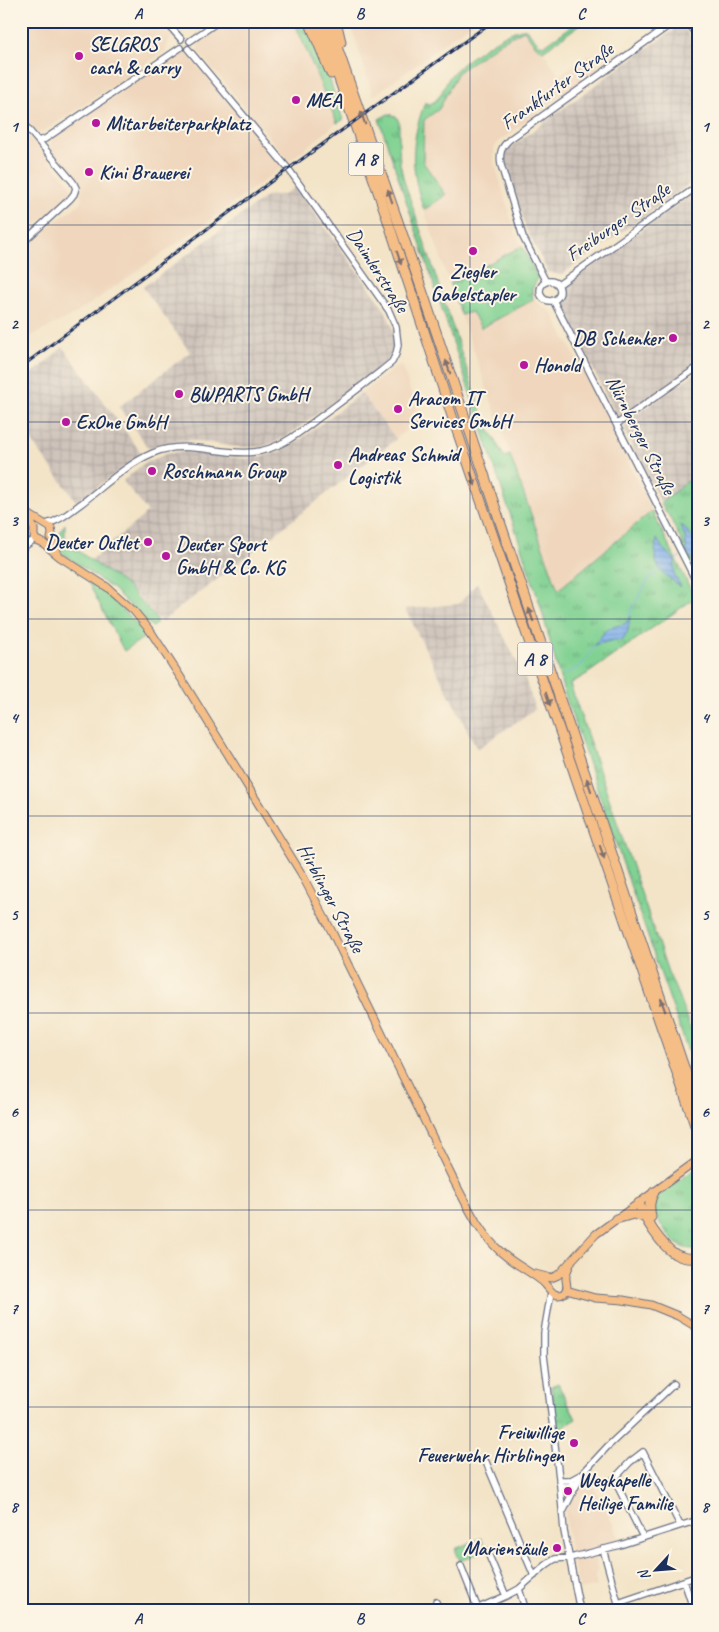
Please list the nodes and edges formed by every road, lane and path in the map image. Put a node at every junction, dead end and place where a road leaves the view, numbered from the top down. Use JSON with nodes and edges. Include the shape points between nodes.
{"nodes":[{"id":1,"x":165,"y":21,"type":"edge"},
{"id":2,"x":219,"y":21,"type":"edge"},
{"id":3,"x":309,"y":21,"type":"edge"},
{"id":4,"x":319,"y":21,"type":"edge"},
{"id":5,"x":328,"y":21,"type":"edge"},
{"id":6,"x":336,"y":21,"type":"edge"},
{"id":7,"x":675,"y":21,"type":"edge"},
{"id":8,"x":686,"y":21,"type":"edge"},
{"id":9,"x":698,"y":37,"type":"edge"},
{"id":10,"x":181,"y":39,"type":"junction"},
{"id":11,"x":190,"y":41,"type":"junction"},
{"id":12,"x":180,"y":48,"type":"junction"},
{"id":13,"x":188,"y":49,"type":"junction"},
{"id":14,"x":345,"y":67,"type":"junction"},
{"id":15,"x":348,"y":106,"type":"junction"},
{"id":16,"x":21,"y":121,"type":"edge"},
{"id":17,"x":38,"y":141,"type":"junction"},
{"id":18,"x":698,"y":186,"type":"edge"},
{"id":19,"x":21,"y":244,"type":"edge"},
{"id":20,"x":546,"y":282,"type":"junction"},
{"id":21,"x":558,"y":285,"type":"junction"},
{"id":22,"x":554,"y":300,"type":"junction"},
{"id":23,"x":698,"y":367,"type":"edge"},
{"id":24,"x":617,"y":424,"type":"junction"},
{"id":25,"x":22,"y":509,"type":"edge"},
{"id":26,"x":65,"y":516,"type":"junction"},
{"id":27,"x":44,"y":524,"type":"junction"},
{"id":28,"x":34,"y":529,"type":"junction"},
{"id":29,"x":52,"y":536,"type":"junction"},
{"id":30,"x":35,"y":539,"type":"junction"},
{"id":31,"x":43,"y":543,"type":"junction"},
{"id":32,"x":21,"y":549,"type":"edge"},
{"id":33,"x":70,"y":563,"type":"junction"},
{"id":34,"x":698,"y":585,"type":"edge"},
{"id":35,"x":698,"y":1108,"type":"edge"},
{"id":36,"x":698,"y":1134,"type":"edge"},
{"id":37,"x":695,"y":1162,"type":"edge"},
{"id":38,"x":654,"y":1192,"type":"junction"},
{"id":39,"x":639,"y":1203,"type":"junction"},
{"id":40,"x":648,"y":1217,"type":"junction"},
{"id":41,"x":616,"y":1219,"type":"junction"},
{"id":42,"x":698,"y":1253,"type":"edge"},
{"id":43,"x":698,"y":1258,"type":"edge"},
{"id":44,"x":572,"y":1260,"type":"junction"},
{"id":45,"x":527,"y":1272,"type":"junction"},
{"id":46,"x":554,"y":1276,"type":"junction"},
{"id":47,"x":565,"y":1279,"type":"junction"},
{"id":48,"x":566,"y":1290,"type":"junction"},
{"id":49,"x":552,"y":1291,"type":"junction"},
{"id":50,"x":698,"y":1328,"type":"edge"},
{"id":51,"x":674,"y":1384,"type":"dead end"},
{"id":52,"x":486,"y":1462,"type":"dead end"},
{"id":53,"x":582,"y":1474,"type":"junction"},
{"id":54,"x":560,"y":1483,"type":"junction"},
{"id":55,"x":576,"y":1484,"type":"junction"},
{"id":56,"x":563,"y":1512,"type":"junction"},
{"id":57,"x":696,"y":1521,"type":"edge"},
{"id":58,"x":680,"y":1525,"type":"junction"},
{"id":59,"x":698,"y":1531,"type":"edge"},
{"id":60,"x":643,"y":1538,"type":"junction"},
{"id":61,"x":603,"y":1549,"type":"junction"},
{"id":62,"x":487,"y":1551,"type":"dead end"},
{"id":63,"x":568,"y":1558,"type":"junction"},
{"id":64,"x":461,"y":1566,"type":"dead end"},
{"id":65,"x":534,"y":1576,"type":"junction"},
{"id":66,"x":698,"y":1576,"type":"edge"},
{"id":67,"x":684,"y":1581,"type":"junction"},
{"id":68,"x":520,"y":1588,"type":"junction"},
{"id":69,"x":506,"y":1596,"type":"junction"},
{"id":70,"x":436,"y":1602,"type":"dead end"},
{"id":71,"x":475,"y":1610,"type":"edge"},
{"id":72,"x":440,"y":1611,"type":"edge"},
{"id":73,"x":526,"y":1611,"type":"edge"},
{"id":74,"x":580,"y":1611,"type":"edge"},
{"id":75,"x":694,"y":1611,"type":"edge"}],
"edges":[{"from":1,"to":10,"type":"street"},
{"from":2,"to":11,"type":"street"},
{"from":3,"to":15,"type":"highway"},
{"from":4,"to":15,"type":"highway","number":"A 8"},
{"from":5,"to":14,"type":"highway","number":"A 8"},
{"from":6,"to":14,"type":"highway"},
{"from":7,"to":20,"type":"street","name":"Frankfurter Straße","via":[[510,139],[500,151],[520,230]]},
{"from":8,"to":9,"type":"street"},
{"from":10,"to":11,"type":"street"},
{"from":10,"to":12,"type":"street"},
{"from":11,"to":13,"type":"street"},
{"from":12,"to":13,"type":"street"},
{"from":12,"to":17,"type":"street"},
{"from":13,"to":26,"type":"street","name":"Daimlerstraße","via":[[287,166],[377,292],[394,321],[398,349],[392,362],[381,371],[278,446],[240,453],[187,446],[154,452]]},
{"from":35,"to":14,"type":"highway","number":"A 8","one_way":true},
{"from":15,"to":36,"type":"highway","number":"A 8","one_way":true},
{"from":16,"to":17,"type":"street"},
{"from":17,"to":19,"type":"street","via":[[75,184],[76,191]]},
{"from":18,"to":21,"type":"street","name":"Freiburger Straße"},
{"from":20,"to":21,"type":"street"},
{"from":20,"to":22,"type":"street","via":[[540,290],[542,296]]},
{"from":21,"to":22,"type":"street","via":[[560,292]]},
{"from":22,"to":24,"type":"street","name":"Nürnberger Straße"},
{"from":23,"to":24,"type":"street"},
{"from":24,"to":34,"type":"street","name":"Nürnberger Straße"},
{"from":25,"to":27,"type":"main road","name":"Hirblinger Straße"},
{"from":25,"to":28,"type":"main road","name":"Hirblinger Straße"},
{"from":26,"to":27,"type":"street","name":"Daimlerstraße"},
{"from":26,"to":29,"type":"street","name":"Daimlerstraße"},
{"from":27,"to":28,"type":"main road"},
{"from":27,"to":29,"type":"main road","name":"Hirblinger Straße","via":[[51,528]]},
{"from":28,"to":30,"type":"main road","name":"Hirblinger Straße"},
{"from":29,"to":31,"type":"main road"},
{"from":29,"to":33,"type":"main road","name":"Hirblinger Straße","via":[[55,548]]},
{"from":30,"to":31,"type":"main road","name":"Hirblinger Straße"},
{"from":30,"to":32,"type":"street"},
{"from":31,"to":33,"type":"main road","name":"Hirblinger Straße"},
{"from":33,"to":45,"type":"main road","name":"Hirblinger Straße","via":[[107,587],[134,611],[176,670],[301,873],[472,1216],[494,1246]]},
{"from":37,"to":38,"type":"main road"},
{"from":38,"to":39,"type":"main road"},
{"from":38,"to":40,"type":"highway","via":[[649,1202]]},
{"from":39,"to":40,"type":"highway"},
{"from":39,"to":41,"type":"main road"},
{"from":40,"to":41,"type":"highway","via":[[633,1214]]},
{"from":40,"to":42,"type":"highway","via":[[677,1249]]},
{"from":40,"to":43,"type":"highway","via":[[670,1251],[682,1257]]},
{"from":41,"to":44,"type":"main road","via":[[586,1243]]},
{"from":44,"to":46,"type":"main road"},
{"from":44,"to":47,"type":"main road"},
{"from":45,"to":46,"type":"main road"},
{"from":45,"to":49,"type":"main road","name":"Hirblinger Straße"},
{"from":46,"to":47,"type":"main road"},
{"from":46,"to":49,"type":"main road","via":[[548,1281]]},
{"from":47,"to":48,"type":"main road"},
{"from":48,"to":49,"type":"main road","via":[[563,1293]]},
{"from":48,"to":50,"type":"main road","via":[[595,1298],[650,1305]]},
{"from":49,"to":54,"type":"street","via":[[544,1350]]},
{"from":51,"to":53,"type":"street"},
{"from":52,"to":65,"type":"street"},
{"from":53,"to":54,"type":"street"},
{"from":53,"to":55,"type":"street"},
{"from":54,"to":55,"type":"street"},
{"from":54,"to":56,"type":"street"},
{"from":55,"to":56,"type":"street"},
{"from":56,"to":63,"type":"street"},
{"from":57,"to":58,"type":"street"},
{"from":57,"to":59,"type":"street"},
{"from":58,"to":60,"type":"street"},
{"from":58,"to":60,"type":"street","via":[[643,1452],[614,1479]]},
{"from":60,"to":61,"type":"street"},
{"from":61,"to":63,"type":"street"},
{"from":61,"to":67,"type":"street","via":[[618,1602]]},
{"from":62,"to":69,"type":"street"},
{"from":63,"to":65,"type":"street","via":[[552,1561]]},
{"from":63,"to":74,"type":"street"},
{"from":64,"to":71,"type":"street"},
{"from":65,"to":68,"type":"street"},
{"from":66,"to":67,"type":"street"},
{"from":67,"to":75,"type":"street"},
{"from":68,"to":69,"type":"street"},
{"from":68,"to":73,"type":"street"},
{"from":69,"to":71,"type":"street"},
{"from":70,"to":72,"type":"street"}]}
